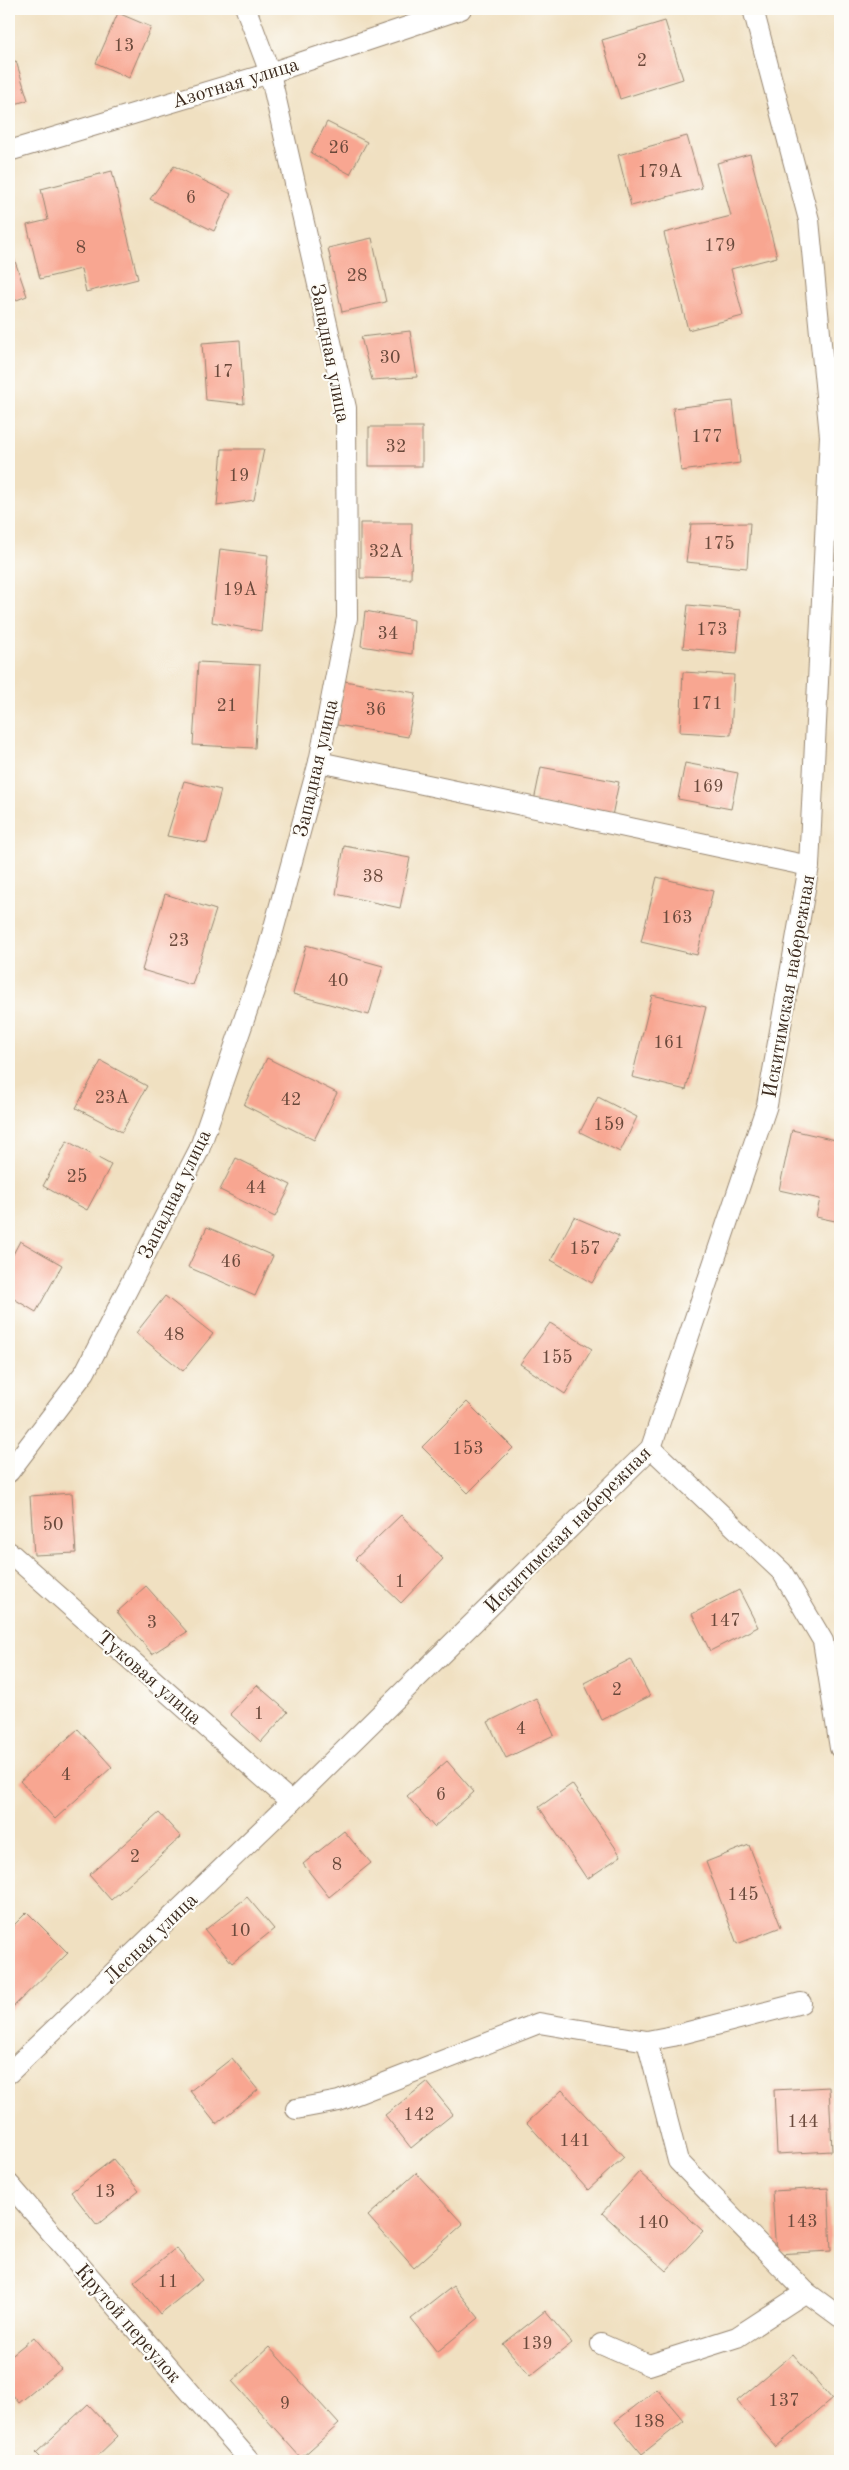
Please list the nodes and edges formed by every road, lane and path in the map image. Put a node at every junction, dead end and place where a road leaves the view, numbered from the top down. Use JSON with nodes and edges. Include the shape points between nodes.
{"nodes":[{"id":1,"x":246,"y":9,"type":"edge"},
{"id":2,"x":460,"y":9,"type":"edge"},
{"id":3,"x":753,"y":9,"type":"edge"},
{"id":4,"x":270,"y":73,"type":"junction"},
{"id":5,"x":9,"y":151,"type":"edge"},
{"id":6,"x":319,"y":762,"type":"junction"},
{"id":7,"x":809,"y":866,"type":"junction"},
{"id":8,"x":651,"y":1448,"type":"junction"},
{"id":9,"x":9,"y":1472,"type":"edge"},
{"id":10,"x":9,"y":1552,"type":"edge"},
{"id":11,"x":840,"y":1748,"type":"edge"},
{"id":12,"x":291,"y":1802,"type":"junction"},
{"id":13,"x":802,"y":2003,"type":"dead end"},
{"id":14,"x":647,"y":2041,"type":"junction"},
{"id":15,"x":9,"y":2073,"type":"edge"},
{"id":16,"x":296,"y":2110,"type":"dead end"},
{"id":17,"x":9,"y":2184,"type":"edge"},
{"id":18,"x":806,"y":2292,"type":"junction"},
{"id":19,"x":840,"y":2316,"type":"edge"},
{"id":20,"x":601,"y":2344,"type":"dead end"},
{"id":21,"x":250,"y":2461,"type":"edge"}],
"edges":[{"from":1,"to":4,"type":"lane","name":"Западная улица"},
{"from":2,"to":4,"type":"lane","name":"Азотная улица"},
{"from":3,"to":7,"type":"lane","name":"Искитимская набережная","via":[[809,220],[830,436]]},
{"from":4,"to":5,"type":"lane","name":"Азотная улица"},
{"from":4,"to":6,"type":"lane","name":"Западная улица","via":[[346,408],[347,618]]},
{"from":6,"to":7,"type":"lane"},
{"from":6,"to":9,"type":"lane","name":"Западная улица","via":[[267,954],[199,1150],[84,1372]]},
{"from":7,"to":8,"type":"lane","name":"Искитимская набережная","via":[[767,1105]]},
{"from":8,"to":11,"type":"lane","via":[[782,1572],[823,1641]]},
{"from":8,"to":12,"type":"lane","name":"Искитимская набережная"},
{"from":10,"to":12,"type":"lane","name":"Туковая улица"},
{"from":12,"to":15,"type":"lane","name":"Лесная улица"},
{"from":13,"to":14,"type":"lane"},
{"from":14,"to":16,"type":"lane","via":[[539,2023],[339,2101]]},
{"from":14,"to":18,"type":"lane","via":[[678,2161]]},
{"from":17,"to":21,"type":"lane","name":"Крутой переулок"},
{"from":18,"to":19,"type":"lane"},
{"from":18,"to":20,"type":"lane","via":[[737,2336],[649,2365]]}]}
